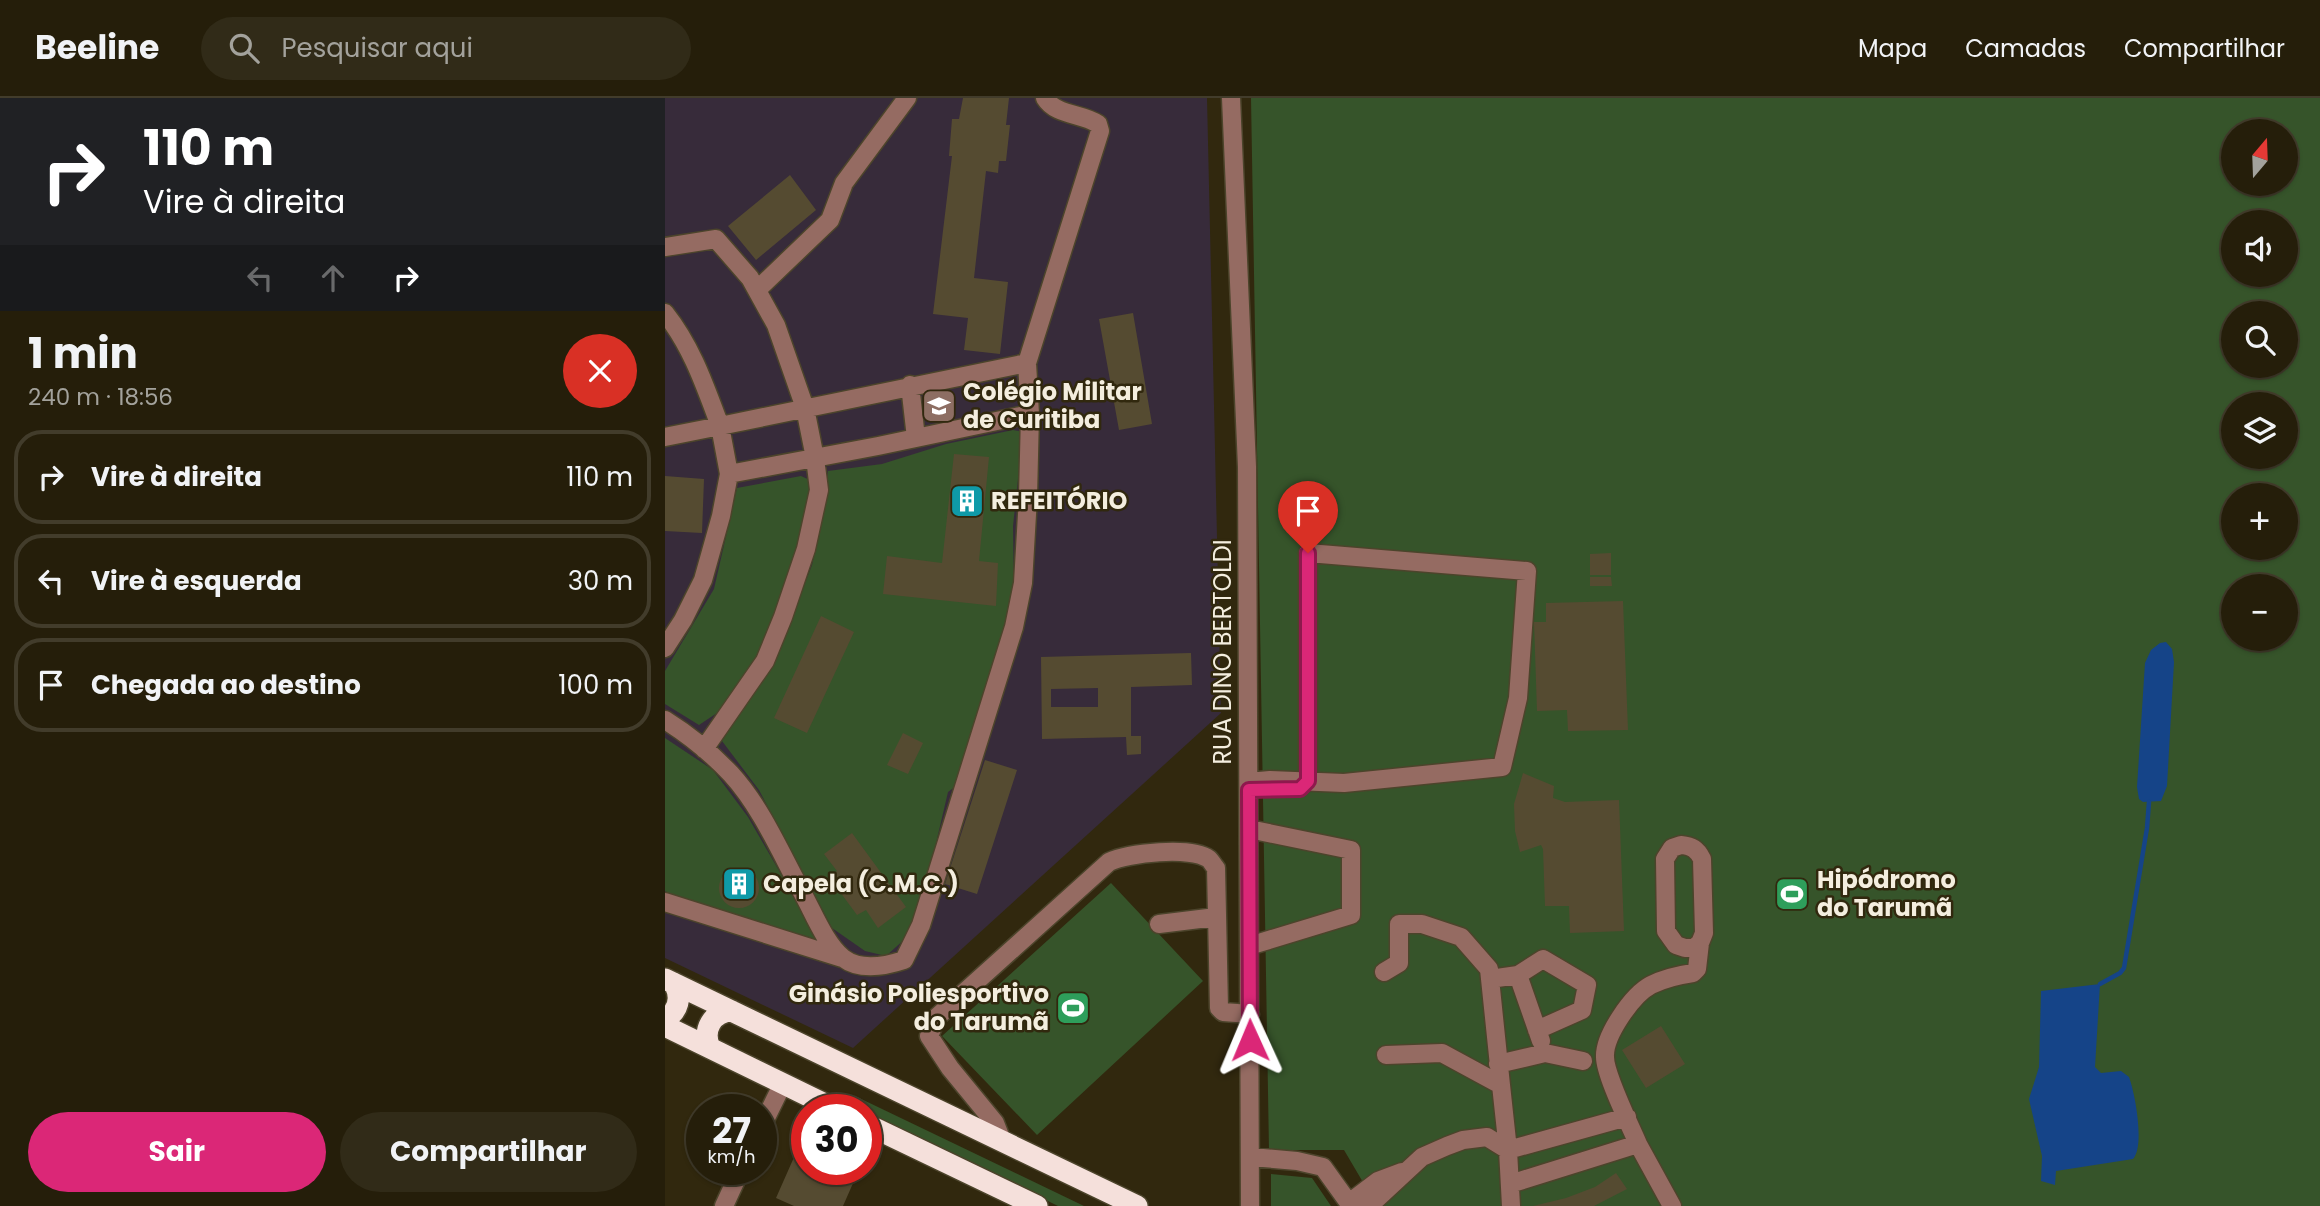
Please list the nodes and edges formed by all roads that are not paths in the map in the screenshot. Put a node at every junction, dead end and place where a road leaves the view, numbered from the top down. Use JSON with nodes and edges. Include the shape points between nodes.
{"nodes":[{"id":1,"x":907,"y":98,"type":"edge"},
{"id":2,"x":1045,"y":98,"type":"edge"},
{"id":3,"x":1231,"y":98,"type":"edge"},
{"id":4,"x":665,"y":247,"type":"edge"},
{"id":5,"x":757,"y":290,"type":"junction"},
{"id":6,"x":665,"y":313,"type":"edge"},
{"id":7,"x":1027,"y":363,"type":"junction"},
{"id":8,"x":910,"y":385,"type":"junction"},
{"id":9,"x":805,"y":408,"type":"junction"},
{"id":10,"x":1030,"y":414,"type":"junction"},
{"id":11,"x":720,"y":426,"type":"junction"},
{"id":12,"x":665,"y":437,"type":"edge"},
{"id":13,"x":916,"y":438,"type":"junction"},
{"id":14,"x":815,"y":458,"type":"junction"},
{"id":15,"x":729,"y":474,"type":"junction"},
{"id":16,"x":665,"y":648,"type":"edge"},
{"id":17,"x":665,"y":720,"type":"edge"},
{"id":18,"x":703,"y":749,"type":"junction"},
{"id":19,"x":1308,"y":776,"type":"junction"},
{"id":20,"x":1249,"y":781,"type":"junction"},
{"id":21,"x":1249,"y":829,"type":"junction"},
{"id":22,"x":665,"y":902,"type":"edge"},
{"id":23,"x":1216,"y":917,"type":"junction"},
{"id":24,"x":1159,"y":924,"type":"dead end"},
{"id":25,"x":1700,"y":943,"type":"junction"},
{"id":26,"x":1249,"y":946,"type":"junction"},
{"id":27,"x":843,"y":958,"type":"junction"},
{"id":28,"x":1384,"y":972,"type":"dead end"},
{"id":29,"x":1518,"y":975,"type":"junction"},
{"id":30,"x":1490,"y":979,"type":"junction"},
{"id":31,"x":669,"y":981,"type":"edge"},
{"id":32,"x":732,"y":1011,"type":"junction"},
{"id":33,"x":1250,"y":1014,"type":"junction"},
{"id":34,"x":665,"y":1019,"type":"edge"},
{"id":35,"x":665,"y":1026,"type":"edge"},
{"id":36,"x":1537,"y":1031,"type":"junction"},
{"id":37,"x":710,"y":1048,"type":"junction"},
{"id":38,"x":1545,"y":1053,"type":"junction"},
{"id":39,"x":1386,"y":1055,"type":"dead end"},
{"id":40,"x":1583,"y":1060,"type":"dead end"},
{"id":41,"x":1499,"y":1064,"type":"junction"},
{"id":42,"x":783,"y":1083,"type":"junction"},
{"id":43,"x":1501,"y":1085,"type":"junction"},
{"id":44,"x":805,"y":1094,"type":"edge"},
{"id":45,"x":777,"y":1095,"type":"edge"},
{"id":46,"x":1503,"y":1112,"type":"junction"},
{"id":47,"x":1627,"y":1117,"type":"junction"},
{"id":48,"x":882,"y":1132,"type":"edge"},
{"id":49,"x":1487,"y":1137,"type":"junction"},
{"id":50,"x":1002,"y":1141,"type":"junction"},
{"id":51,"x":1638,"y":1143,"type":"junction"},
{"id":52,"x":1508,"y":1150,"type":"junction"},
{"id":53,"x":1251,"y":1157,"type":"junction"},
{"id":54,"x":1406,"y":1171,"type":"junction"},
{"id":55,"x":1510,"y":1184,"type":"junction"},
{"id":56,"x":734,"y":1185,"type":"edge"},
{"id":57,"x":1350,"y":1205,"type":"edge"},
{"id":58,"x":724,"y":1206,"type":"edge"},
{"id":59,"x":1037,"y":1206,"type":"edge"},
{"id":60,"x":1137,"y":1206,"type":"edge"},
{"id":61,"x":1250,"y":1206,"type":"edge"},
{"id":62,"x":1369,"y":1206,"type":"edge"},
{"id":63,"x":1511,"y":1206,"type":"edge"},
{"id":64,"x":1672,"y":1206,"type":"edge"}],
"edges":[{"from":1,"to":5,"type":"street","via":[[844,183],[829,220]]},
{"from":2,"to":7,"type":"street","via":[[1057,109],[1092,120],[1100,131]]},
{"from":3,"to":20,"type":"street","name":"RUA DINO BERTOLDI","via":[[1247,467]]},
{"from":4,"to":5,"type":"street","via":[[716,239]]},
{"from":5,"to":9,"type":"street","via":[[776,325]]},
{"from":6,"to":11,"type":"street","via":[[694,359]]},
{"from":7,"to":8,"type":"street"},
{"from":7,"to":10,"type":"street"},
{"from":8,"to":9,"type":"street"},
{"from":8,"to":13,"type":"street"},
{"from":9,"to":11,"type":"street"},
{"from":9,"to":14,"type":"street"},
{"from":10,"to":13,"type":"street"},
{"from":10,"to":27,"type":"street","via":[[1023,583],[1014,627],[921,925],[904,960],[885,967]]},
{"from":11,"to":12,"type":"street"},
{"from":11,"to":15,"type":"street"},
{"from":13,"to":14,"type":"street"},
{"from":14,"to":15,"type":"street"},
{"from":14,"to":18,"type":"street","via":[[819,490],[783,617],[765,662]]},
{"from":15,"to":16,"type":"street","via":[[703,580]]},
{"from":17,"to":18,"type":"street"},
{"from":18,"to":27,"type":"street","via":[[732,775],[757,809],[823,931]]},
{"from":19,"to":19,"type":"street","via":[[1344,783],[1502,767],[1518,698],[1527,571],[1308,553]]},
{"from":19,"to":20,"type":"street","via":[[1300,789]]},
{"from":20,"to":21,"type":"street","name":"RUA DINO BERTOLDI"},
{"from":21,"to":26,"type":"street","name":"RUA DINO BERTOLDI"},
{"from":21,"to":26,"type":"street","via":[[1350,850],[1352,915]]},
{"from":22,"to":27,"type":"street"},
{"from":23,"to":24,"type":"street"},
{"from":23,"to":33,"type":"street","via":[[1219,1008]]},
{"from":23,"to":50,"type":"street","via":[[1216,869],[1211,860],[1188,853],[1117,858],[1100,868],[937,1017],[929,1036],[995,1123]]},
{"from":25,"to":25,"type":"street","via":[[1702,859],[1691,846],[1681,845],[1672,848],[1665,859],[1666,932],[1676,945],[1685,948]]},
{"from":25,"to":47,"type":"street","via":[[1697,969],[1649,986],[1628,1006],[1611,1035],[1605,1057]]},
{"from":26,"to":33,"type":"street","name":"RUA DINO BERTOLDI"},
{"from":28,"to":30,"type":"street","via":[[1399,962],[1399,924],[1422,924],[1461,937],[1489,969]]},
{"from":29,"to":30,"type":"street"},
{"from":29,"to":36,"type":"street"},
{"from":29,"to":36,"type":"street","via":[[1543,959],[1587,985],[1582,1010]]},
{"from":30,"to":41,"type":"street"},
{"from":31,"to":32,"type":"highway"},
{"from":31,"to":34,"type":"highway","via":[[678,993],[678,1004]]},
{"from":32,"to":37,"type":"highway","via":[[719,1014],[710,1023],[706,1036]]},
{"from":32,"to":50,"type":"highway"},
{"from":33,"to":53,"type":"street","name":"RUA DINO BERTOLDI"},
{"from":35,"to":37,"type":"highway"},
{"from":36,"to":38,"type":"street"},
{"from":37,"to":42,"type":"highway"},
{"from":38,"to":40,"type":"street"},
{"from":38,"to":41,"type":"street"},
{"from":39,"to":43,"type":"street","via":[[1442,1053]]},
{"from":41,"to":43,"type":"street"},
{"from":42,"to":44,"type":"highway"},
{"from":42,"to":45,"type":"street"},
{"from":43,"to":46,"type":"street"},
{"from":46,"to":49,"type":"street"},
{"from":46,"to":52,"type":"street"},
{"from":47,"to":51,"type":"street"},
{"from":47,"to":52,"type":"street"},
{"from":48,"to":59,"type":"highway"},
{"from":49,"to":52,"type":"street"},
{"from":49,"to":54,"type":"street","via":[[1447,1146],[1422,1157]]},
{"from":50,"to":60,"type":"highway"},
{"from":51,"to":55,"type":"street"},
{"from":51,"to":64,"type":"street"},
{"from":52,"to":55,"type":"street"},
{"from":53,"to":57,"type":"street","via":[[1324,1167]]},
{"from":53,"to":61,"type":"street","name":"RUA DINO BERTOLDI"},
{"from":54,"to":57,"type":"street","via":[[1378,1181]]},
{"from":54,"to":62,"type":"street"},
{"from":55,"to":63,"type":"street"},
{"from":56,"to":58,"type":"street"}]}
